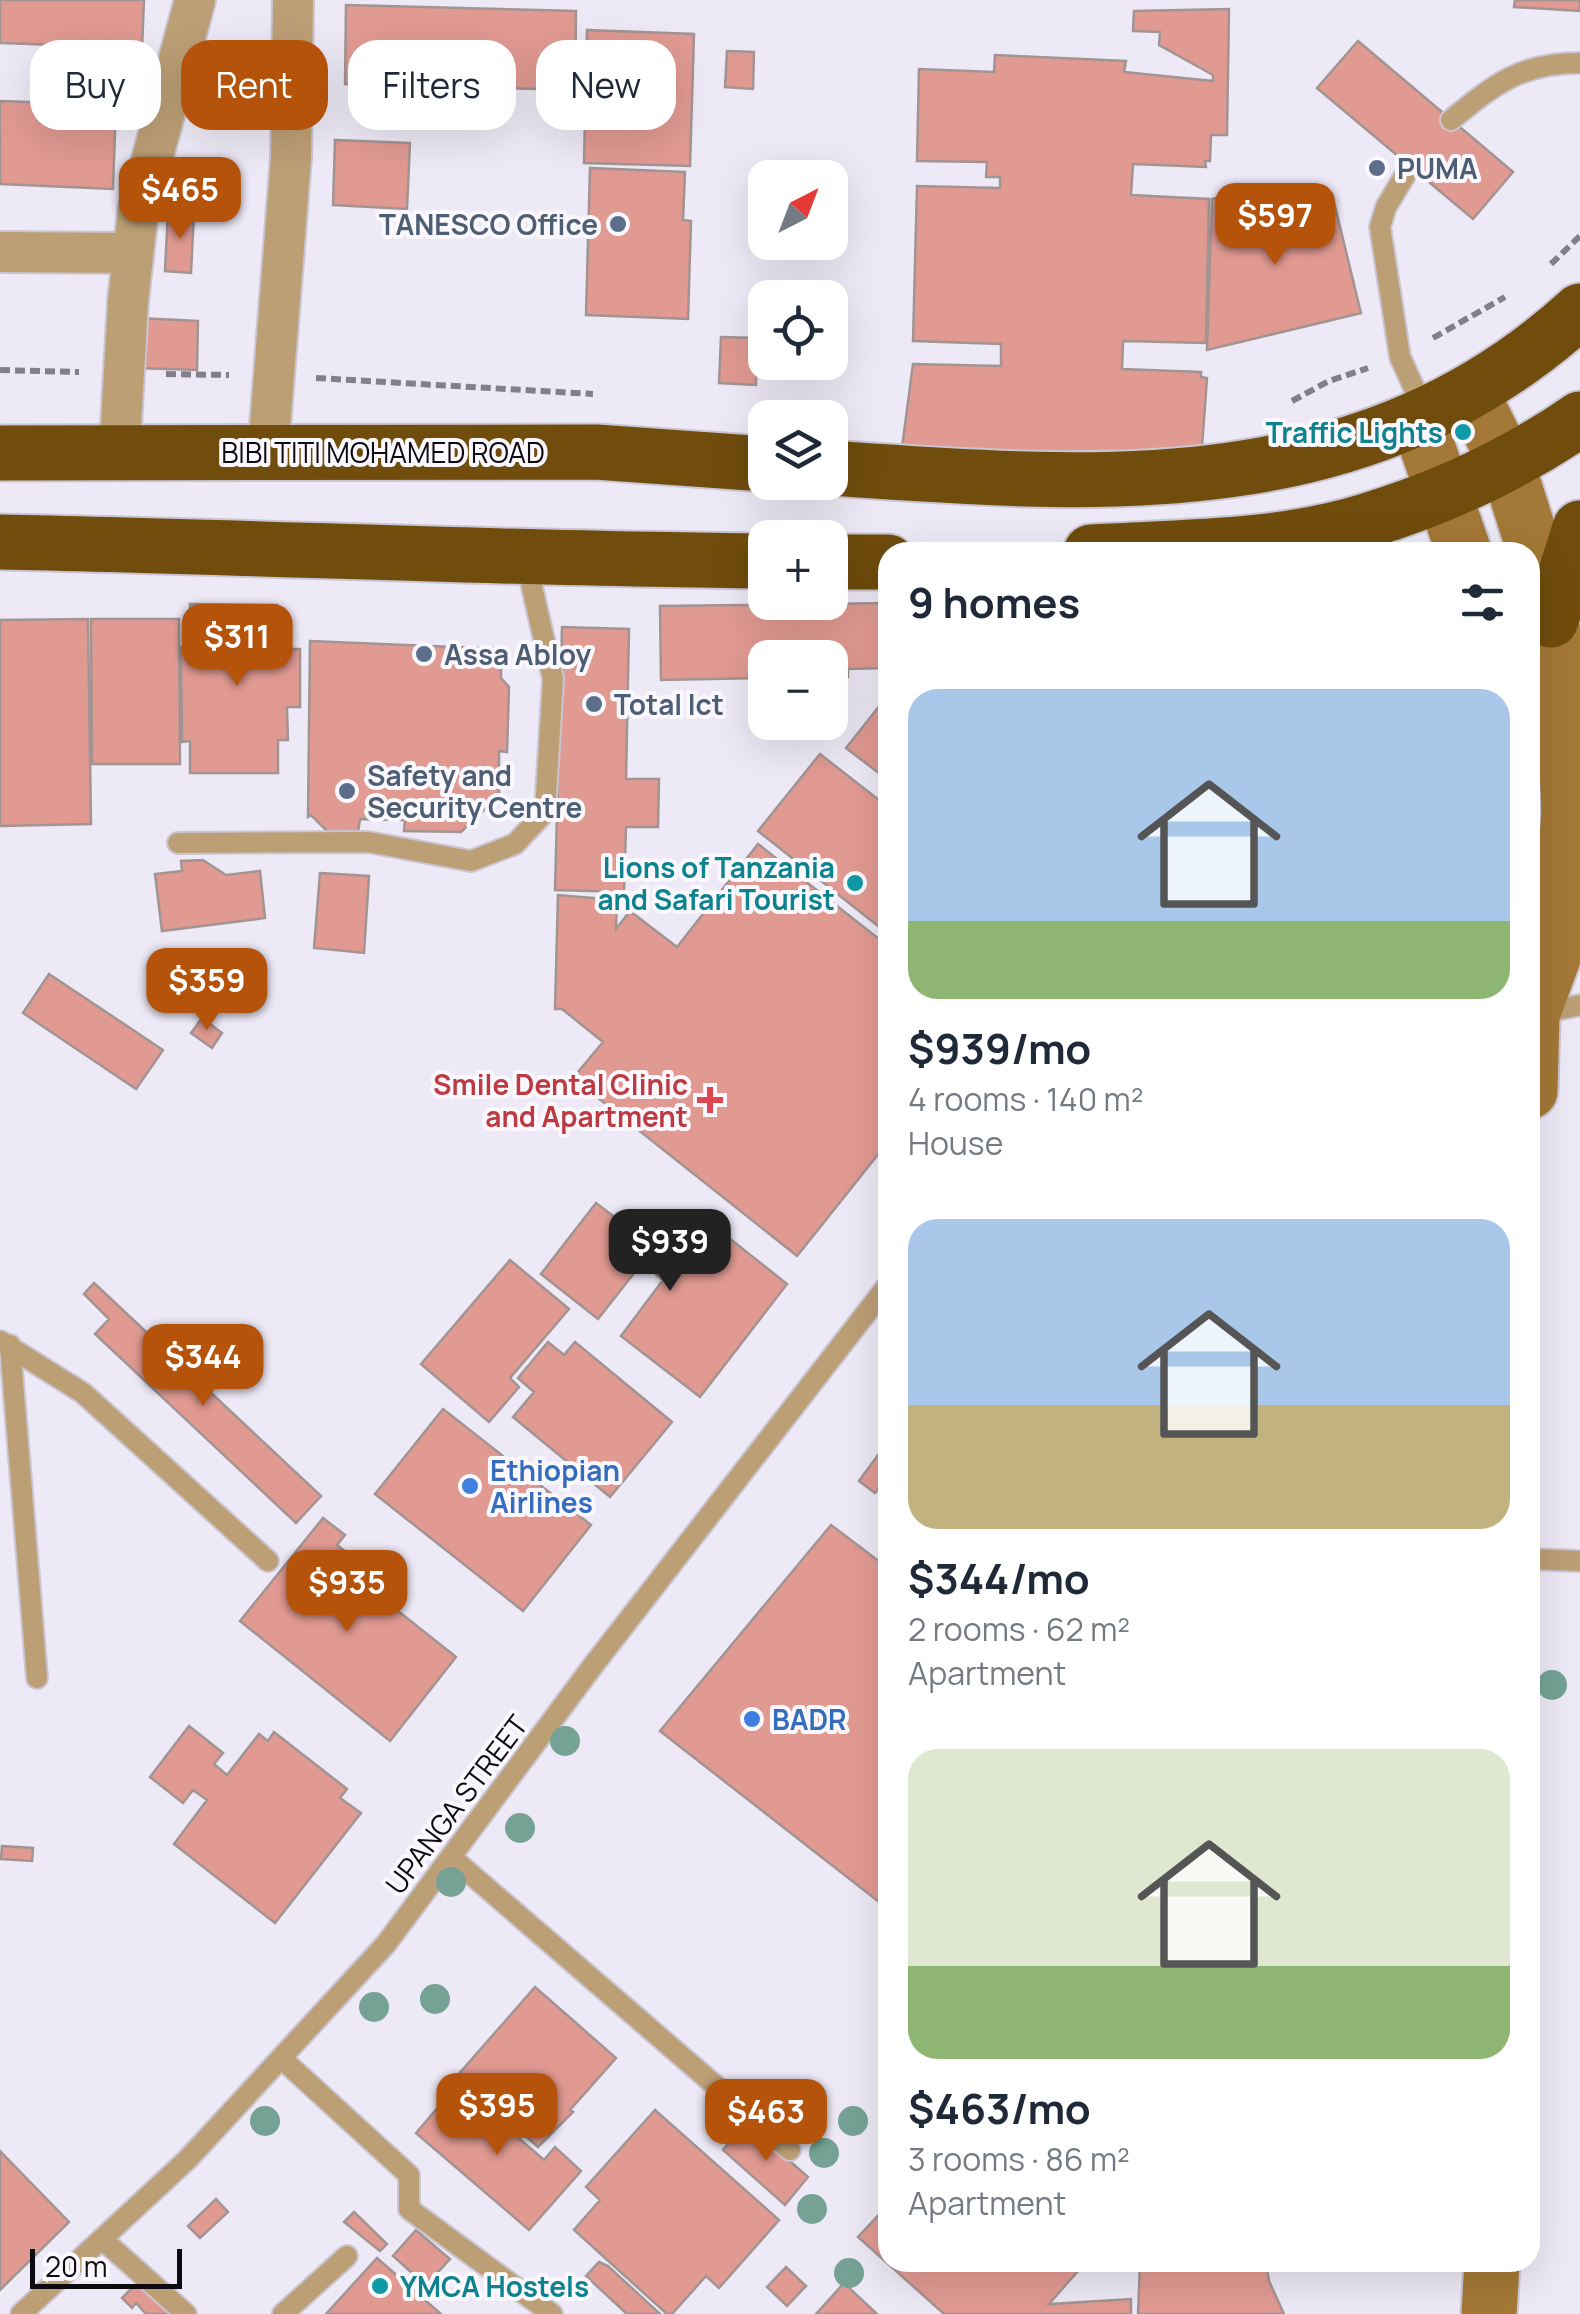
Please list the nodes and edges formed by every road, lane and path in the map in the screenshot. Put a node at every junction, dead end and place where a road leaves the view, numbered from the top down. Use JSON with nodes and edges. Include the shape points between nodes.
{"nodes":[{"id":1,"x":195,"y":0,"type":"edge"},
{"id":2,"x":293,"y":0,"type":"edge"},
{"id":3,"x":1580,"y":63,"type":"edge"},
{"id":4,"x":1451,"y":120,"type":"dead end"},
{"id":5,"x":1410,"y":166,"type":"dead end"},
{"id":6,"x":1580,"y":236,"type":"edge"},
{"id":7,"x":0,"y":252,"type":"edge"},
{"id":8,"x":133,"y":254,"type":"junction"},
{"id":9,"x":1545,"y":270,"type":"dead end"},
{"id":10,"x":1517,"y":290,"type":"dead end"},
{"id":11,"x":1580,"y":311,"type":"edge"},
{"id":12,"x":1400,"y":356,"type":"junction"},
{"id":13,"x":0,"y":370,"type":"edge"},
{"id":14,"x":123,"y":373,"type":"junction"},
{"id":15,"x":274,"y":375,"type":"junction"},
{"id":16,"x":1471,"y":393,"type":"junction"},
{"id":17,"x":604,"y":395,"type":"dead end"},
{"id":18,"x":1286,"y":404,"type":"dead end"},
{"id":19,"x":1580,"y":418,"type":"edge"},
{"id":20,"x":1418,"y":420,"type":"junction"},
{"id":21,"x":268,"y":452,"type":"junction"},
{"id":22,"x":0,"y":453,"type":"edge"},
{"id":23,"x":115,"y":453,"type":"junction"},
{"id":24,"x":748,"y":463,"type":"edge"},
{"id":25,"x":848,"y":469,"type":"edge"},
{"id":26,"x":1476,"y":478,"type":"junction"},
{"id":27,"x":1580,"y":528,"type":"edge"},
{"id":28,"x":0,"y":542,"type":"edge"},
{"id":29,"x":1322,"y":542,"type":"edge"},
{"id":30,"x":1466,"y":542,"type":"edge"},
{"id":31,"x":1519,"y":542,"type":"edge"},
{"id":32,"x":526,"y":559,"type":"junction"},
{"id":33,"x":748,"y":561,"type":"edge"},
{"id":34,"x":848,"y":562,"type":"edge"},
{"id":35,"x":878,"y":562,"type":"edge"},
{"id":36,"x":1540,"y":574,"type":"edge"},
{"id":37,"x":1551,"y":620,"type":"junction"},
{"id":38,"x":178,"y":842,"type":"dead end"},
{"id":39,"x":1544,"y":993,"type":"edge"},
{"id":40,"x":1540,"y":1021,"type":"edge"},
{"id":41,"x":878,"y":1299,"type":"edge"},
{"id":42,"x":5,"y":1343,"type":"edge"},
{"id":43,"x":1540,"y":1559,"type":"edge"},
{"id":44,"x":268,"y":1561,"type":"dead end"},
{"id":45,"x":1580,"y":1561,"type":"edge"},
{"id":46,"x":37,"y":1678,"type":"dead end"},
{"id":47,"x":451,"y":1857,"type":"junction"},
{"id":48,"x":281,"y":2058,"type":"junction"},
{"id":49,"x":790,"y":2150,"type":"dead end"},
{"id":50,"x":102,"y":2238,"type":"junction"},
{"id":51,"x":346,"y":2256,"type":"dead end"},
{"id":52,"x":1492,"y":2272,"type":"edge"},
{"id":53,"x":21,"y":2314,"type":"edge"},
{"id":54,"x":186,"y":2314,"type":"edge"},
{"id":55,"x":282,"y":2314,"type":"edge"},
{"id":56,"x":552,"y":2314,"type":"edge"},
{"id":57,"x":1490,"y":2314,"type":"edge"}],
"edges":[{"from":1,"to":8,"type":"street","via":[[138,211]]},
{"from":2,"to":15,"type":"street","via":[[291,157]]},
{"from":3,"to":4,"type":"lane","via":[[1519,71]]},
{"from":5,"to":12,"type":"lane","via":[[1380,227]]},
{"from":6,"to":9,"type":"path"},
{"from":7,"to":8,"type":"street"},
{"from":8,"to":14,"type":"street"},
{"from":10,"to":12,"type":"path"},
{"from":11,"to":16,"type":"highway"},
{"from":12,"to":18,"type":"path"},
{"from":12,"to":20,"type":"lane","via":[[1415,390]]},
{"from":13,"to":14,"type":"path"},
{"from":14,"to":15,"type":"path"},
{"from":14,"to":23,"type":"street"},
{"from":15,"to":17,"type":"path"},
{"from":15,"to":21,"type":"street"},
{"from":16,"to":20,"type":"highway"},
{"from":16,"to":26,"type":"street"},
{"from":19,"to":26,"type":"highway"},
{"from":20,"to":25,"type":"highway","via":[[1309,457],[1154,479],[1030,480]]},
{"from":20,"to":26,"type":"street"},
{"from":21,"to":23,"type":"highway","name":"BIBI TITI MOHAMED ROAD"},
{"from":21,"to":24,"type":"highway","name":"BIBI TITI MOHAMED ROAD","via":[[596,452]]},
{"from":22,"to":23,"type":"highway","name":"BIBI TITI MOHAMED ROAD"},
{"from":26,"to":29,"type":"highway"},
{"from":26,"to":30,"type":"street"},
{"from":26,"to":31,"type":"street"},
{"from":27,"to":37,"type":"highway"},
{"from":28,"to":32,"type":"highway"},
{"from":32,"to":33,"type":"highway"},
{"from":32,"to":38,"type":"lane","via":[[553,679],[544,812],[515,844],[471,861],[368,842]]},
{"from":34,"to":35,"type":"highway"},
{"from":36,"to":37,"type":"street"},
{"from":37,"to":39,"type":"street","via":[[1564,696],[1570,812],[1558,944]]},
{"from":39,"to":40,"type":"street"},
{"from":41,"to":47,"type":"lane","name":"UPANGA STREET"},
{"from":42,"to":44,"type":"lane","via":[[83,1394]]},
{"from":42,"to":46,"type":"lane"},
{"from":43,"to":45,"type":"lane"},
{"from":47,"to":48,"type":"lane","name":"UPANGA STREET","via":[[386,1944]]},
{"from":47,"to":49,"type":"lane"},
{"from":48,"to":50,"type":"lane","name":"UPANGA STREET","via":[[188,2159]]},
{"from":48,"to":56,"type":"lane","via":[[409,2174],[409,2209]]},
{"from":50,"to":53,"type":"lane","name":"UPANGA STREET"},
{"from":50,"to":54,"type":"lane"},
{"from":51,"to":55,"type":"lane"},
{"from":52,"to":57,"type":"street"}]}
